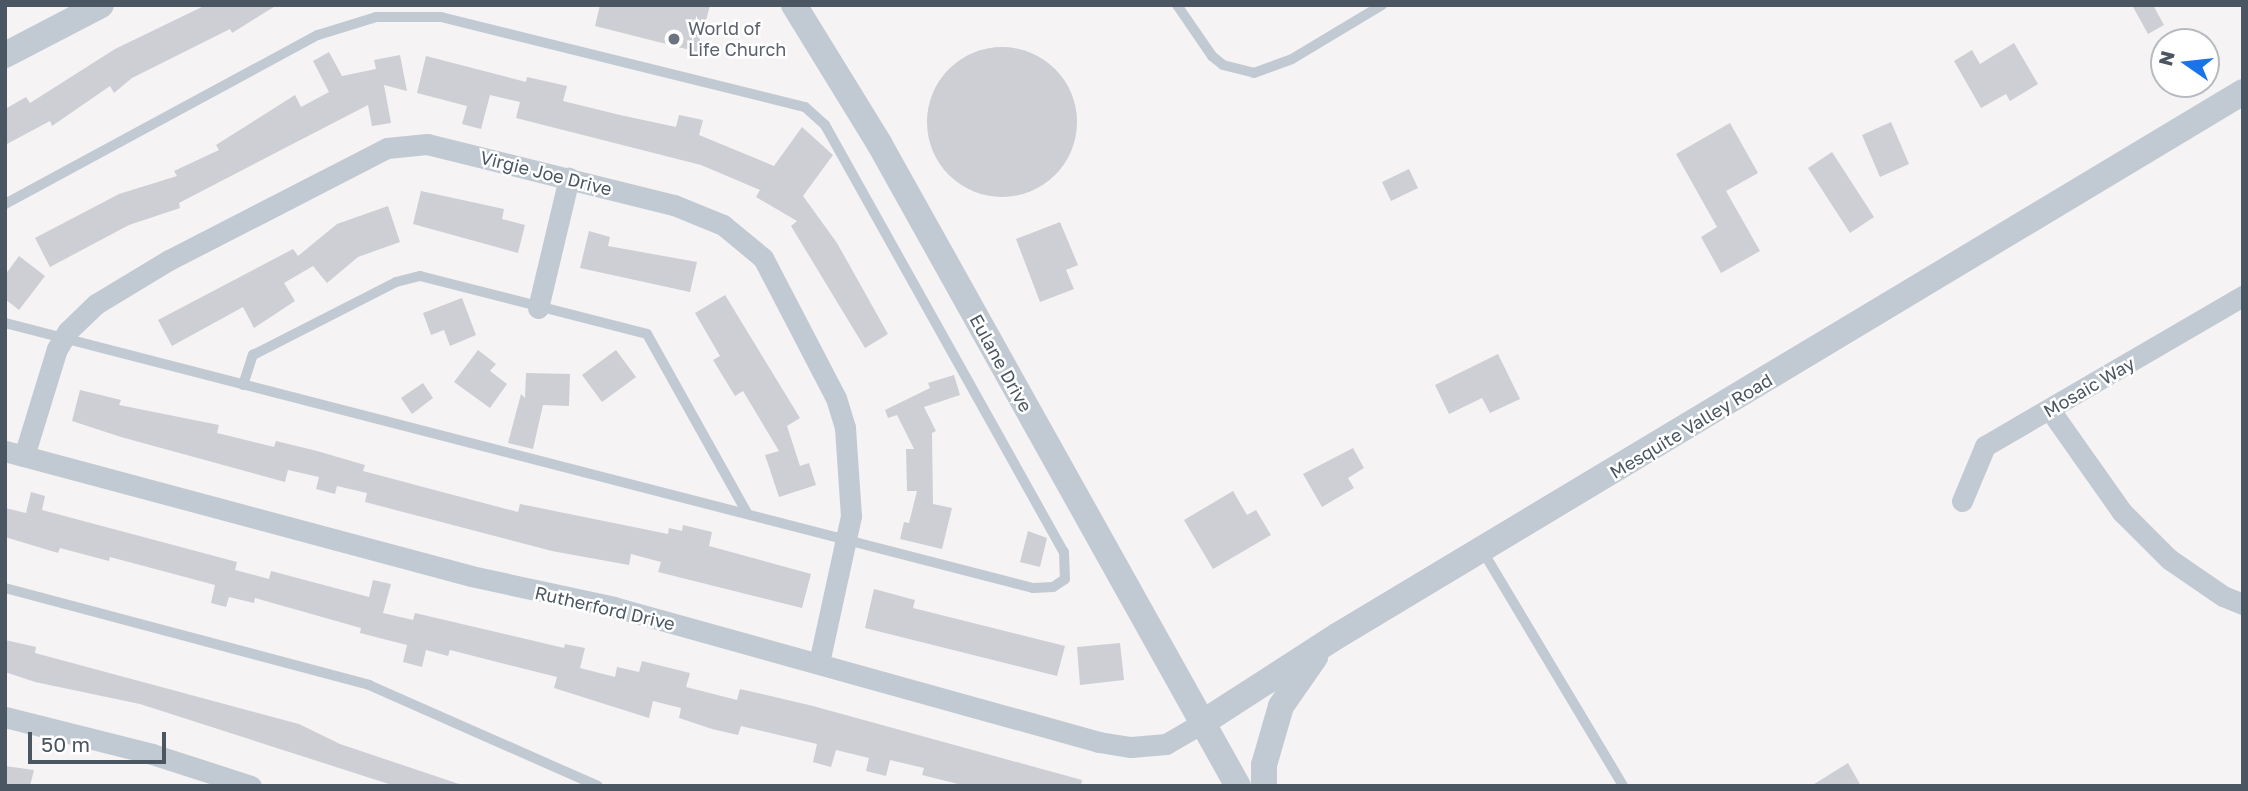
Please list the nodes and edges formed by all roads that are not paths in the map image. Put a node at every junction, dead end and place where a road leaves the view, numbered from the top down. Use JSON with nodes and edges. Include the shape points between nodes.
{"nodes":[{"id":1,"x":101,"y":5,"type":"edge"},
{"id":2,"x":794,"y":5,"type":"edge"},
{"id":3,"x":1177,"y":5,"type":"edge"},
{"id":4,"x":1382,"y":5,"type":"edge"},
{"id":5,"x":5,"y":55,"type":"edge"},
{"id":6,"x":2243,"y":92,"type":"edge"},
{"id":7,"x":569,"y":178,"type":"junction"},
{"id":8,"x":5,"y":204,"type":"edge"},
{"id":9,"x":2243,"y":296,"type":"edge"},
{"id":10,"x":538,"y":307,"type":"junction"},
{"id":11,"x":5,"y":323,"type":"edge"},
{"id":12,"x":64,"y":339,"type":"junction"},
{"id":13,"x":243,"y":385,"type":"junction"},
{"id":14,"x":2050,"y":410,"type":"junction"},
{"id":15,"x":15,"y":453,"type":"edge"},
{"id":16,"x":1962,"y":500,"type":"dead end"},
{"id":17,"x":747,"y":513,"type":"junction"},
{"id":18,"x":846,"y":538,"type":"junction"},
{"id":19,"x":1482,"y":550,"type":"junction"},
{"id":20,"x":5,"y":589,"type":"edge"},
{"id":21,"x":2243,"y":604,"type":"edge"},
{"id":22,"x":1329,"y":641,"type":"junction"},
{"id":23,"x":819,"y":663,"type":"junction"},
{"id":24,"x":5,"y":717,"type":"edge"},
{"id":25,"x":1202,"y":723,"type":"junction"},
{"id":26,"x":251,"y":786,"type":"edge"},
{"id":27,"x":598,"y":786,"type":"edge"},
{"id":28,"x":1238,"y":786,"type":"edge"},
{"id":29,"x":1264,"y":786,"type":"edge"},
{"id":30,"x":1623,"y":786,"type":"edge"}],
"edges":[{"from":1,"to":5,"type":"street"},
{"from":2,"to":25,"type":"street","name":"Eulane Drive","via":[[880,145]]},
{"from":3,"to":4,"type":"lane","via":[[1212,57],[1223,65],[1254,72],[1292,59]]},
{"from":6,"to":19,"type":"street","name":"Mesquite Valley Road"},
{"from":7,"to":10,"type":"street"},
{"from":7,"to":12,"type":"street","name":"Virgie Joe Drive","via":[[427,144],[387,148],[170,260],[96,304]]},
{"from":7,"to":18,"type":"street","name":"Virgie Joe Drive","via":[[674,205],[723,225],[763,258],[836,398],[845,428],[852,485]]},
{"from":8,"to":18,"type":"lane","via":[[318,35],[376,17],[441,17],[805,107],[825,125],[1068,567],[1065,579],[1054,587],[1033,588]]},
{"from":9,"to":14,"type":"street","name":"Mosaic Way"},
{"from":10,"to":13,"type":"lane","via":[[420,276],[397,282],[253,355]]},
{"from":10,"to":17,"type":"lane","via":[[647,334]]},
{"from":11,"to":12,"type":"lane"},
{"from":12,"to":13,"type":"lane"},
{"from":12,"to":15,"type":"street","name":"Virgie Joe Drive"},
{"from":13,"to":17,"type":"lane"},
{"from":14,"to":16,"type":"street","name":"Mosaic Way","via":[[1985,446]]},
{"from":14,"to":21,"type":"street","via":[[2122,512],[2169,559],[2223,596]]},
{"from":15,"to":23,"type":"street","name":"Rutherford Drive","via":[[471,576],[614,607]]},
{"from":17,"to":18,"type":"lane"},
{"from":18,"to":23,"type":"street","name":"Virgie Joe Drive"},
{"from":19,"to":22,"type":"street","name":"Mesquite Valley Road"},
{"from":19,"to":30,"type":"lane"},
{"from":20,"to":27,"type":"lane","via":[[369,685]]},
{"from":22,"to":25,"type":"street","name":"Mesquite Valley Road"},
{"from":22,"to":29,"type":"street","via":[[1281,706],[1264,765]]},
{"from":23,"to":25,"type":"street","name":"Rutherford Drive","via":[[1131,747],[1166,744]]},
{"from":24,"to":26,"type":"street","via":[[152,754]]},
{"from":25,"to":28,"type":"street"}]}
